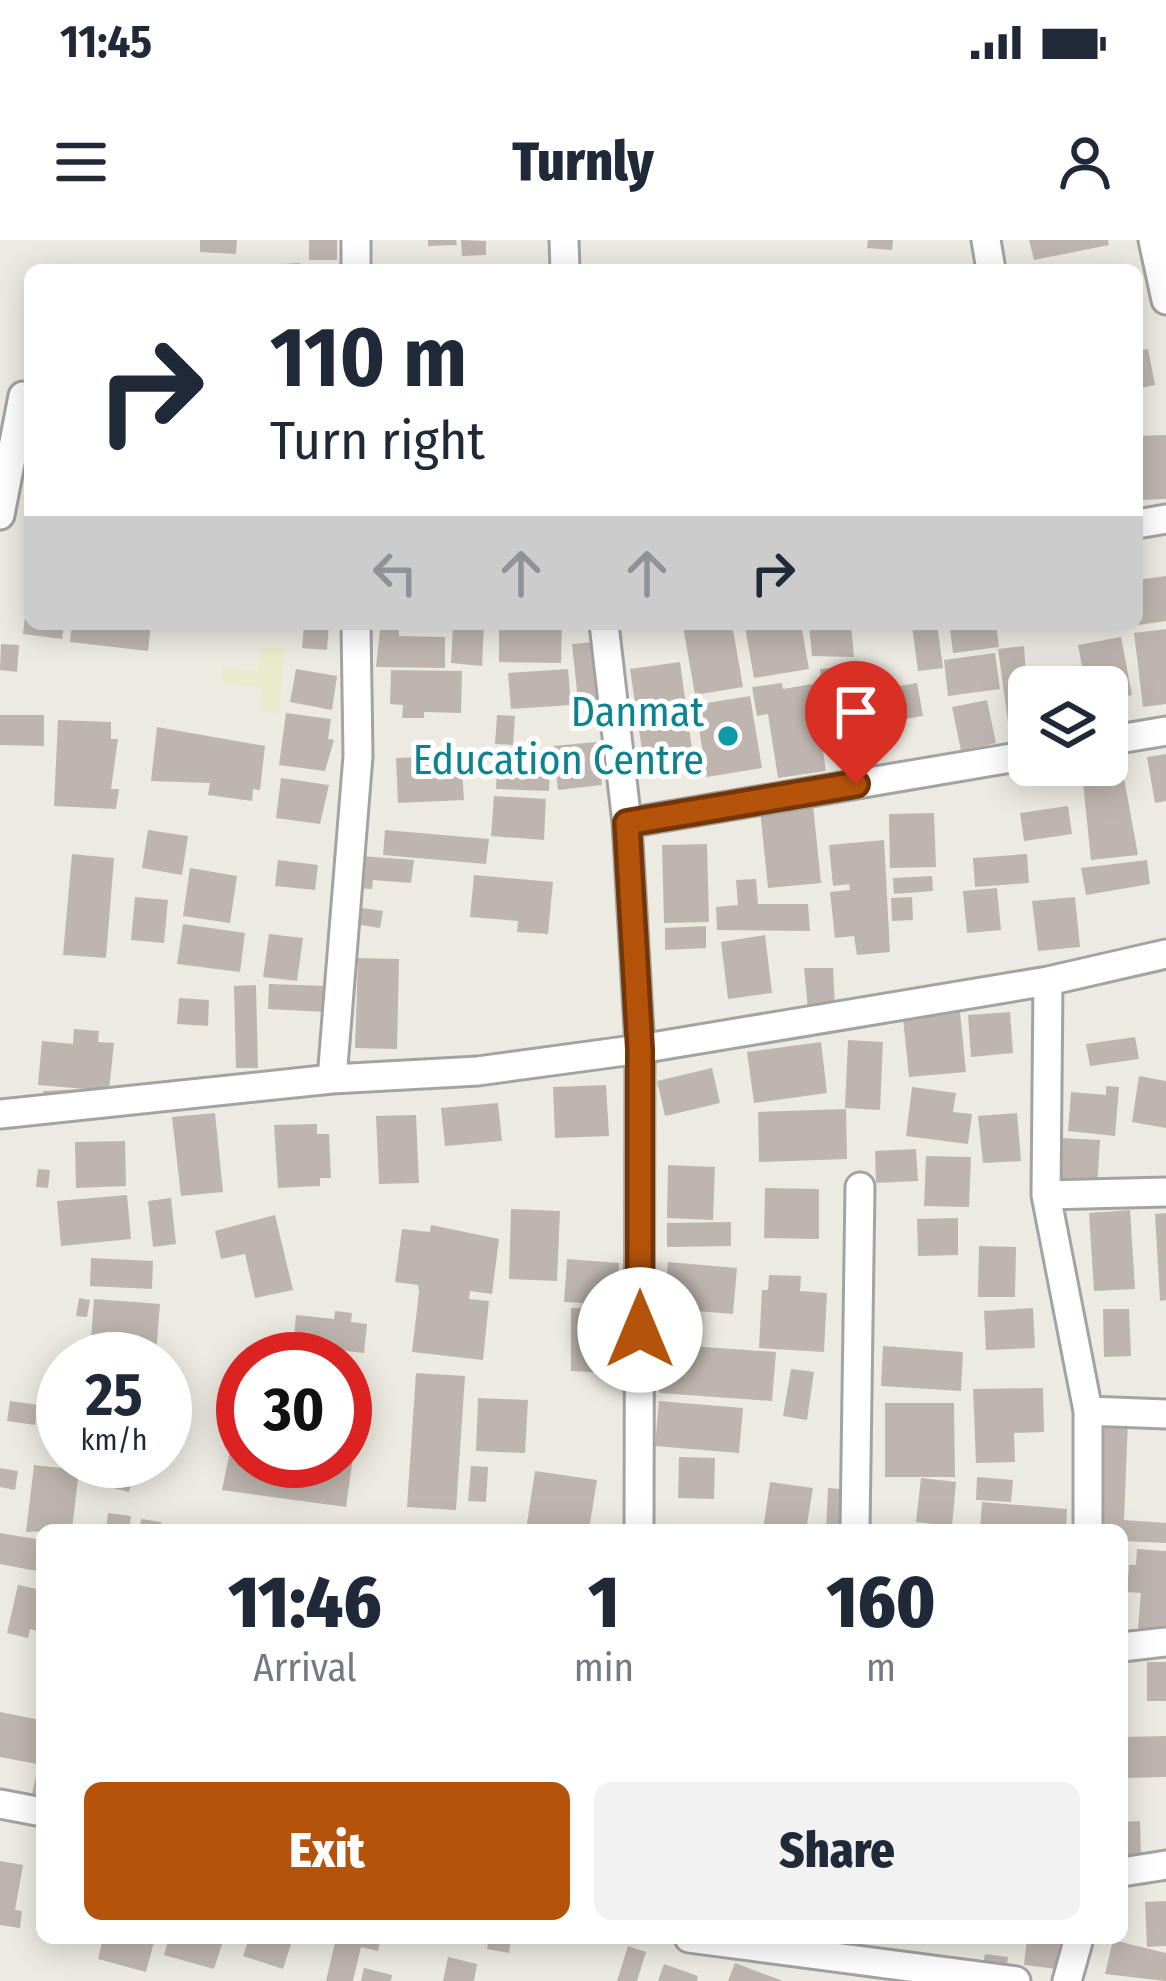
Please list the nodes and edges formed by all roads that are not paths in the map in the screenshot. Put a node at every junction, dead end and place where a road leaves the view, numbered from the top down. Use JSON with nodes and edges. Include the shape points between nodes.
{"nodes":[{"id":1,"x":1153,"y":240,"type":"edge"},
{"id":2,"x":1166,"y":300,"type":"edge"},
{"id":3,"x":24,"y":396,"type":"edge"},
{"id":4,"x":0,"y":515,"type":"edge"},
{"id":5,"x":356,"y":630,"type":"edge"},
{"id":6,"x":605,"y":630,"type":"edge"},
{"id":7,"x":1166,"y":730,"type":"edge"},
{"id":8,"x":1128,"y":737,"type":"edge"},
{"id":9,"x":1008,"y":758,"type":"edge"},
{"id":10,"x":627,"y":823,"type":"junction"},
{"id":11,"x":1166,"y":954,"type":"edge"},
{"id":12,"x":1048,"y":981,"type":"junction"},
{"id":13,"x":640,"y":1049,"type":"junction"},
{"id":14,"x":332,"y":1079,"type":"junction"},
{"id":15,"x":0,"y":1114,"type":"edge"},
{"id":16,"x":860,"y":1186,"type":"dead end"},
{"id":17,"x":1166,"y":1192,"type":"edge"},
{"id":18,"x":1046,"y":1195,"type":"junction"},
{"id":19,"x":1088,"y":1411,"type":"junction"},
{"id":20,"x":1166,"y":1414,"type":"edge"},
{"id":21,"x":639,"y":1524,"type":"edge"},
{"id":22,"x":855,"y":1524,"type":"edge"},
{"id":23,"x":1088,"y":1524,"type":"edge"},
{"id":24,"x":1166,"y":1642,"type":"edge"},
{"id":25,"x":1128,"y":1646,"type":"edge"},
{"id":26,"x":0,"y":1804,"type":"edge"},
{"id":27,"x":36,"y":1811,"type":"edge"},
{"id":28,"x":1166,"y":1865,"type":"edge"},
{"id":29,"x":1128,"y":1871,"type":"edge"},
{"id":30,"x":795,"y":1944,"type":"edge"},
{"id":31,"x":1077,"y":1944,"type":"edge"},
{"id":32,"x":830,"y":1946,"type":"edge"},
{"id":33,"x":1016,"y":1981,"type":"edge"},
{"id":34,"x":1067,"y":1981,"type":"edge"}],
"edges":[{"from":1,"to":2,"type":"street"},
{"from":3,"to":4,"type":"street"},
{"from":5,"to":14,"type":"street","via":[[358,756]]},
{"from":6,"to":10,"type":"street"},
{"from":7,"to":8,"type":"street"},
{"from":9,"to":10,"type":"street"},
{"from":10,"to":13,"type":"street"},
{"from":11,"to":12,"type":"street"},
{"from":12,"to":13,"type":"street"},
{"from":12,"to":18,"type":"street"},
{"from":13,"to":14,"type":"street"},
{"from":13,"to":21,"type":"street"},
{"from":14,"to":15,"type":"street"},
{"from":16,"to":22,"type":"street"},
{"from":17,"to":18,"type":"street"},
{"from":18,"to":19,"type":"street"},
{"from":19,"to":20,"type":"street"},
{"from":19,"to":23,"type":"street"},
{"from":24,"to":25,"type":"street"},
{"from":26,"to":27,"type":"street"},
{"from":28,"to":29,"type":"street"},
{"from":30,"to":32,"type":"street"},
{"from":31,"to":34,"type":"street"},
{"from":32,"to":33,"type":"street"}]}
